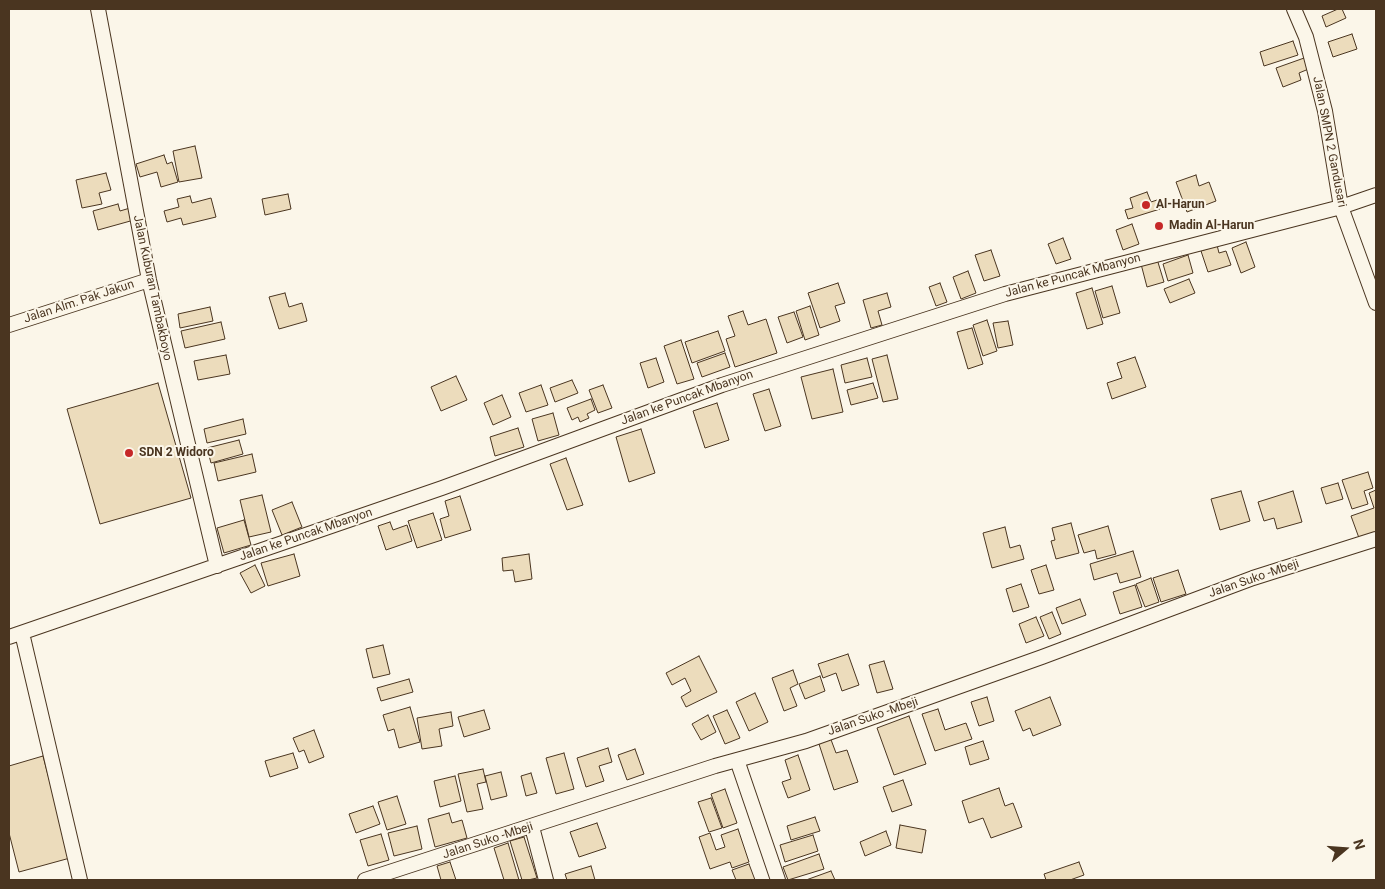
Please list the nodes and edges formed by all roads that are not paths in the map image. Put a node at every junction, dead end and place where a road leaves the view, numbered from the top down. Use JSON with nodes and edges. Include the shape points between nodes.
{"nodes":[{"id":1,"x":98,"y":9,"type":"edge"},
{"id":2,"x":1294,"y":9,"type":"edge"},
{"id":3,"x":1376,"y":194,"type":"edge"},
{"id":4,"x":1341,"y":207,"type":"junction"},
{"id":5,"x":149,"y":280,"type":"junction"},
{"id":6,"x":1376,"y":303,"type":"edge"},
{"id":7,"x":9,"y":325,"type":"edge"},
{"id":8,"x":1376,"y":539,"type":"edge"},
{"id":9,"x":217,"y":566,"type":"junction"},
{"id":10,"x":15,"y":635,"type":"edge"},
{"id":11,"x":736,"y":760,"type":"junction"},
{"id":12,"x":532,"y":827,"type":"junction"},
{"id":13,"x":80,"y":880,"type":"edge"},
{"id":14,"x":365,"y":880,"type":"edge"},
{"id":15,"x":546,"y":880,"type":"edge"},
{"id":16,"x":778,"y":880,"type":"edge"}],
"edges":[{"from":1,"to":5,"type":"street","name":"Jalan Kuburan Tambakboyo"},
{"from":2,"to":4,"type":"street","name":"Jalan SMPN 2 Gandusari","via":[[1306,37],[1325,111]]},
{"from":3,"to":4,"type":"street","name":"Jalan ke Puncak Mbanyon"},
{"from":4,"to":6,"type":"street","name":"Jalan SMPN 2 Gandusari"},
{"from":4,"to":9,"type":"street","name":"Jalan ke Puncak Mbanyon","via":[[1005,294],[722,385]]},
{"from":5,"to":7,"type":"street","name":"Jalan Alm. Pak Jakun"},
{"from":5,"to":9,"type":"street","name":"Jalan Kuburan Tambakboyo"},
{"from":8,"to":11,"type":"street","name":"Jalan Suko -Mbeji","via":[[1253,578],[806,741]]},
{"from":9,"to":10,"type":"street","name":"Jalan ke Puncak Mbanyon"},
{"from":10,"to":13,"type":"street"},
{"from":11,"to":12,"type":"street","name":"Jalan Suko -Mbeji"},
{"from":11,"to":16,"type":"street"},
{"from":12,"to":14,"type":"street","name":"Jalan Suko -Mbeji"},
{"from":12,"to":15,"type":"street"}]}
